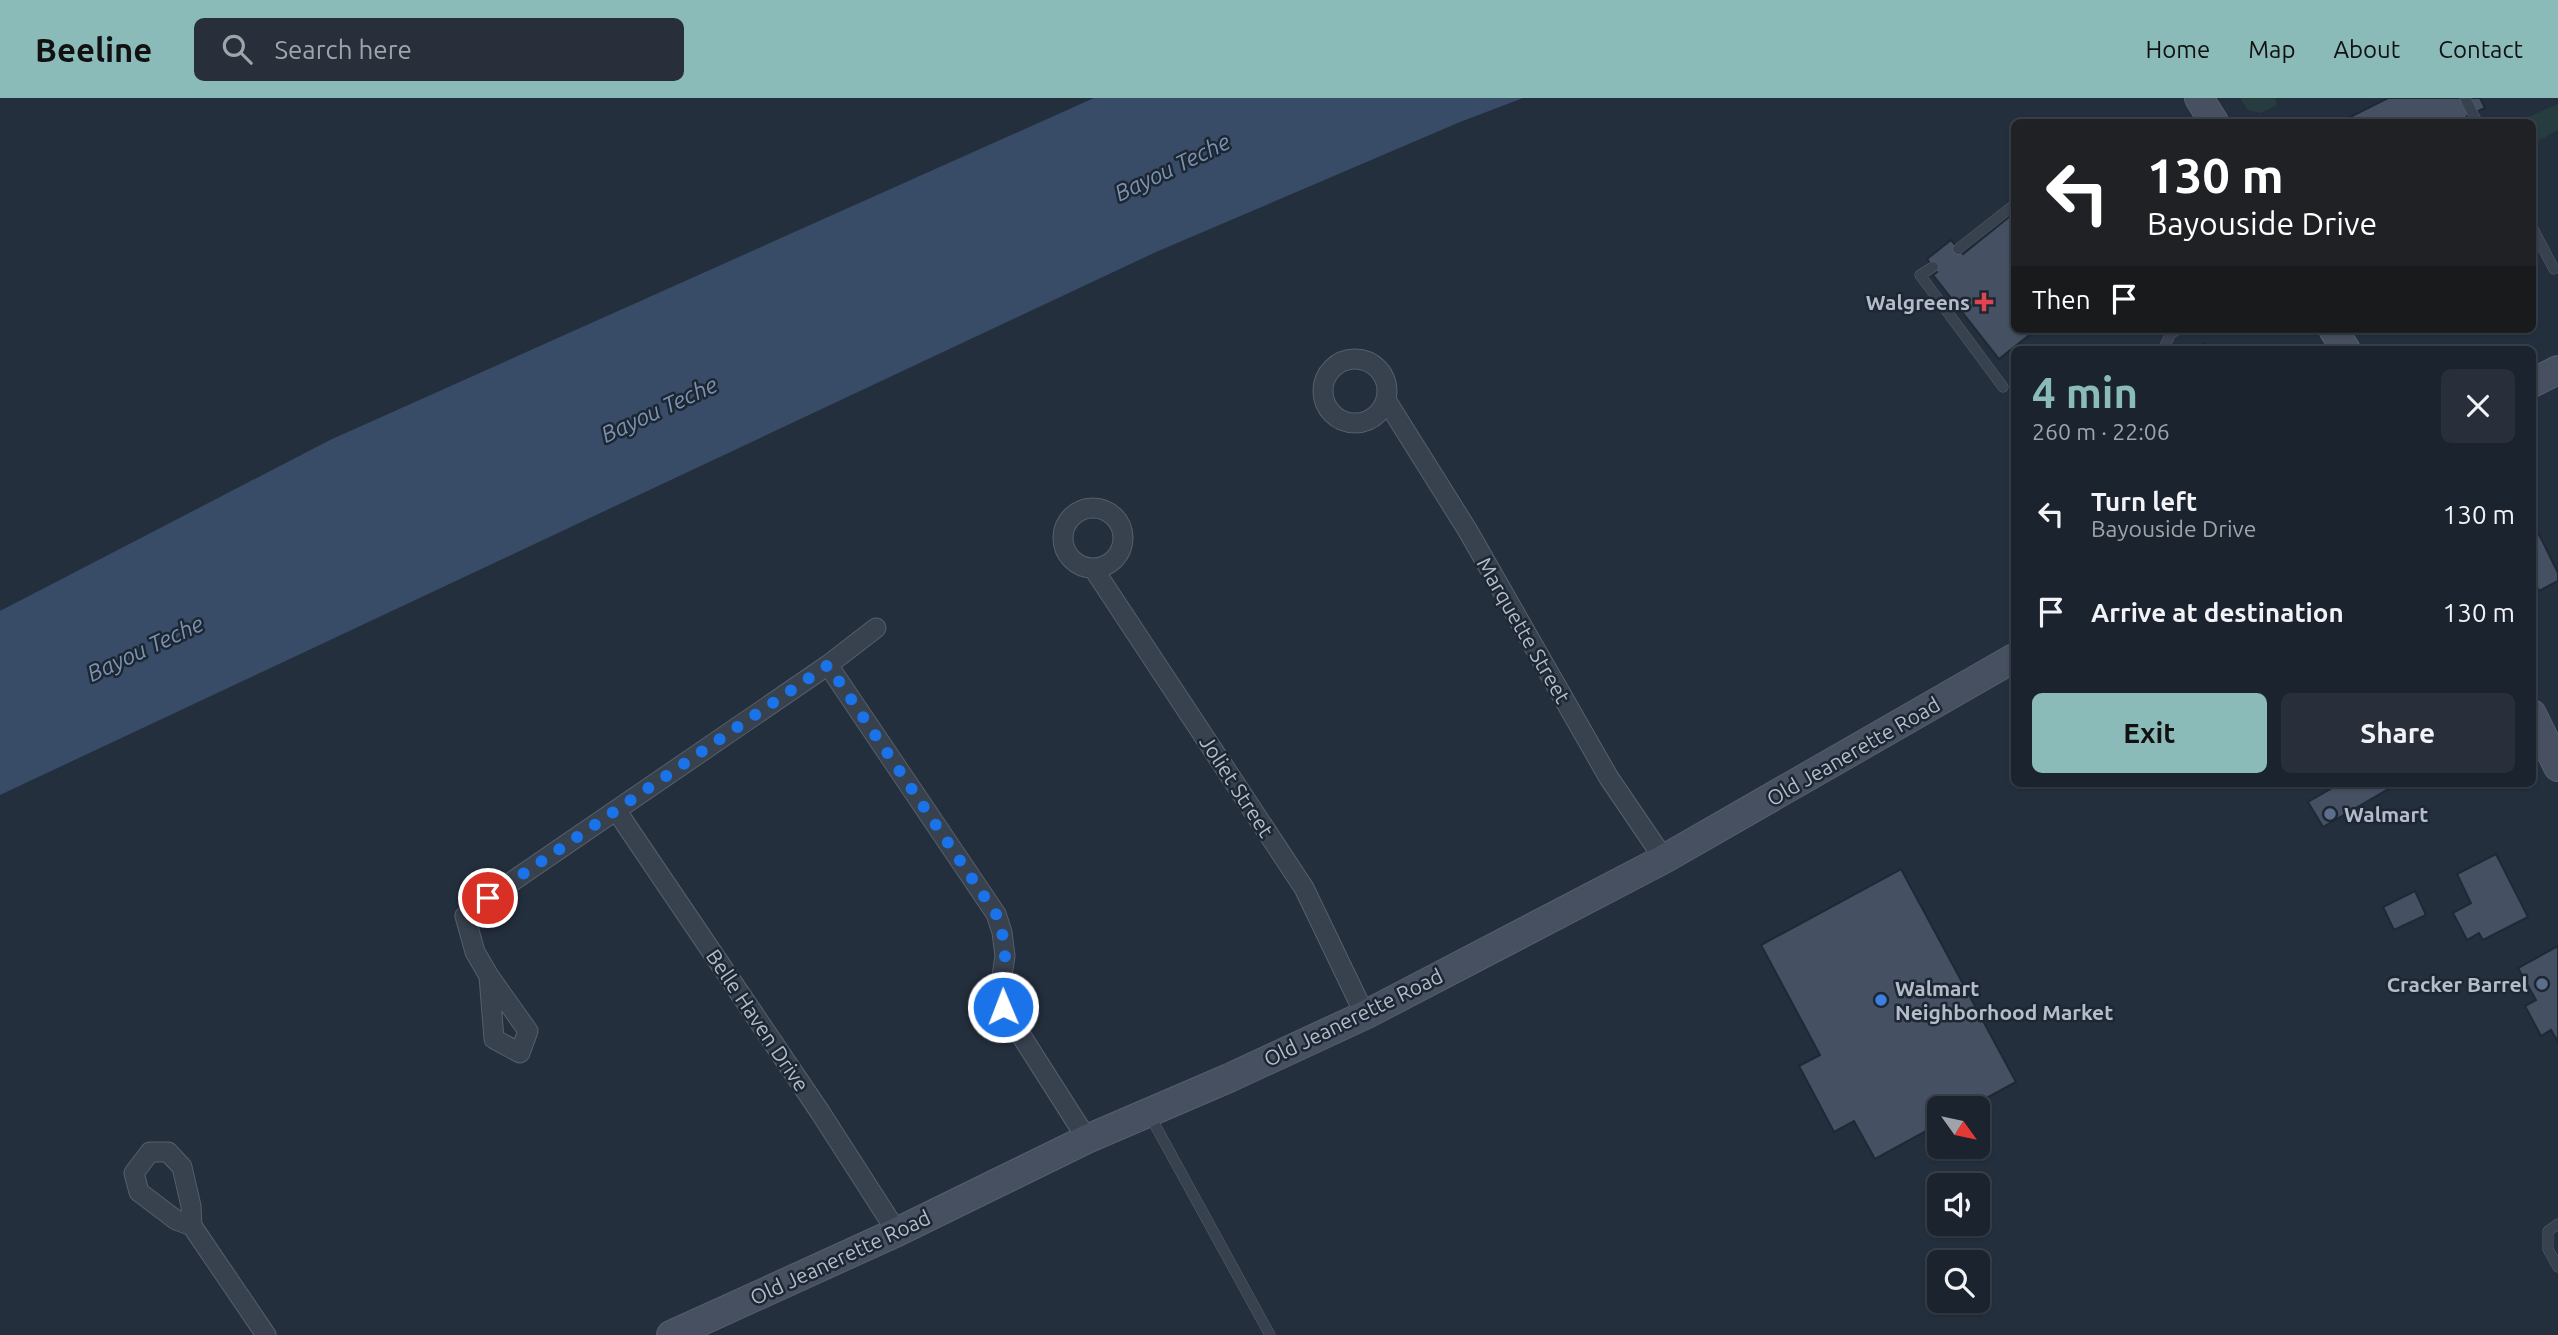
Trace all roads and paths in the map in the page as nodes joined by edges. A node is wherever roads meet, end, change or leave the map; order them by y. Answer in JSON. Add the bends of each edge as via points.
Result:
{"nodes":[{"id":1,"x":2199,"y":98,"type":"edge"},
{"id":2,"x":2465,"y":98,"type":"edge"},
{"id":3,"x":2212,"y":119,"type":"edge"},
{"id":4,"x":2476,"y":119,"type":"edge"},
{"id":5,"x":2011,"y":207,"type":"edge"},
{"id":6,"x":2536,"y":235,"type":"edge"},
{"id":7,"x":1958,"y":248,"type":"dead end"},
{"id":8,"x":1933,"y":267,"type":"dead end"},
{"id":9,"x":2554,"y":269,"type":"dead end"},
{"id":10,"x":2558,"y":370,"type":"edge"},
{"id":11,"x":2536,"y":381,"type":"edge"},
{"id":12,"x":2003,"y":387,"type":"dead end"},
{"id":13,"x":1386,"y":400,"type":"dead end"},
{"id":14,"x":1093,"y":568,"type":"dead end"},
{"id":15,"x":876,"y":628,"type":"dead end"},
{"id":16,"x":2011,"y":660,"type":"edge"},
{"id":17,"x":828,"y":665,"type":"junction"},
{"id":18,"x":2536,"y":722,"type":"edge"},
{"id":19,"x":2558,"y":767,"type":"edge"},
{"id":20,"x":616,"y":810,"type":"junction"},
{"id":21,"x":1664,"y":859,"type":"junction"},
{"id":22,"x":489,"y":976,"type":"dead end"},
{"id":23,"x":1365,"y":1015,"type":"junction"},
{"id":24,"x":1149,"y":1113,"type":"junction"},
{"id":25,"x":1087,"y":1139,"type":"junction"},
{"id":26,"x":2558,"y":1224,"type":"edge"},
{"id":27,"x":192,"y":1226,"type":"dead end"},
{"id":28,"x":897,"y":1232,"type":"junction"},
{"id":29,"x":2558,"y":1267,"type":"edge"},
{"id":30,"x":266,"y":1335,"type":"edge"},
{"id":31,"x":671,"y":1335,"type":"edge"},
{"id":32,"x":1270,"y":1335,"type":"edge"}],
"edges":[{"from":1,"to":3,"type":"main road"},
{"from":2,"to":4,"type":"lane"},
{"from":5,"to":7,"type":"lane"},
{"from":6,"to":9,"type":"lane"},
{"from":8,"to":12,"type":"lane","via":[[1920,275]]},
{"from":10,"to":11,"type":"main road"},
{"from":13,"to":21,"type":"street","name":"Marquette Street","via":[[1468,531],[1609,778]]},
{"from":14,"to":23,"type":"street","name":"Joliet Street","via":[[1304,888]]},
{"from":15,"to":17,"type":"street"},
{"from":16,"to":21,"type":"main road","name":"Old Jeanerette Road"},
{"from":17,"to":20,"type":"street"},
{"from":17,"to":25,"type":"street","via":[[996,914],[1005,956],[1000,982],[1003,1007]]},
{"from":18,"to":19,"type":"main road"},
{"from":20,"to":22,"type":"street","via":[[465,916],[475,952]]},
{"from":20,"to":28,"type":"street","name":"Belle Haven Drive"},
{"from":21,"to":23,"type":"main road","name":"Old Jeanerette Road"},
{"from":23,"to":24,"type":"main road","name":"Old Jeanerette Road"},
{"from":24,"to":25,"type":"main road","name":"Old Jeanerette Road"},
{"from":24,"to":32,"type":"lane"},
{"from":25,"to":28,"type":"main road","name":"Old Jeanerette Road"},
{"from":26,"to":29,"type":"lane","via":[[2548,1231],[2548,1249]]},
{"from":27,"to":30,"type":"street"},
{"from":28,"to":31,"type":"main road","name":"Old Jeanerette Road"}]}
